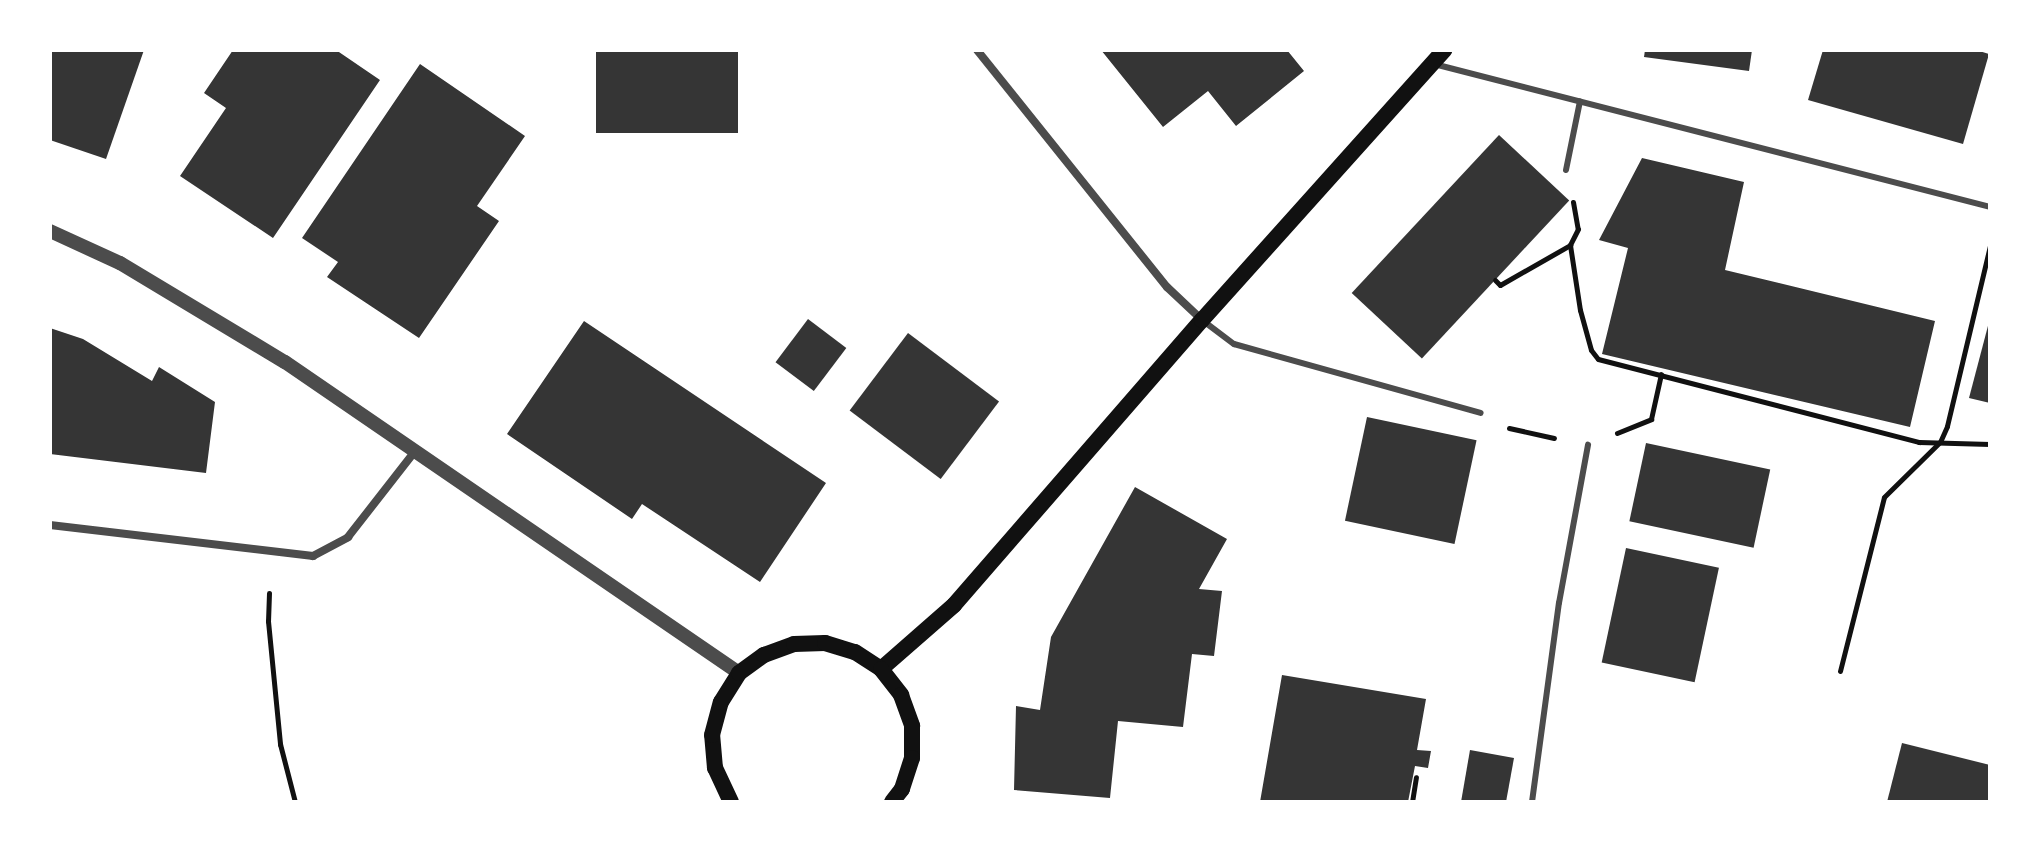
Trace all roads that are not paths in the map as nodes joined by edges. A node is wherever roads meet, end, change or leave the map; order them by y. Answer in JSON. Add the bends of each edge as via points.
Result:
{"nodes":[{"id":1,"x":977,"y":50,"type":"edge"},
{"id":2,"x":1444,"y":50,"type":"edge"},
{"id":3,"x":1430,"y":63,"type":"junction"},
{"id":4,"x":1580,"y":101,"type":"junction"},
{"id":5,"x":1566,"y":170,"type":"dead end"},
{"id":6,"x":1990,"y":207,"type":"edge"},
{"id":7,"x":50,"y":231,"type":"edge"},
{"id":8,"x":1202,"y":320,"type":"junction"},
{"id":9,"x":1481,"y":413,"type":"road end"},
{"id":10,"x":1588,"y":445,"type":"road end"},
{"id":11,"x":416,"y":449,"type":"junction"},
{"id":12,"x":50,"y":525,"type":"edge"},
{"id":13,"x":881,"y":669,"type":"junction"},
{"id":14,"x":739,"y":673,"type":"junction"},
{"id":15,"x":729,"y":801,"type":"edge"},
{"id":16,"x":892,"y":802,"type":"edge"},
{"id":17,"x":1532,"y":802,"type":"edge"}],
"edges":[{"from":1,"to":8,"type":"street","via":[[1167,287]]},
{"from":2,"to":3,"type":"main road"},
{"from":3,"to":4,"type":"lane"},
{"from":3,"to":8,"type":"main road"},
{"from":4,"to":5,"type":"lane"},
{"from":4,"to":6,"type":"lane"},
{"from":7,"to":11,"type":"street","via":[[120,263]]},
{"from":8,"to":9,"type":"lane","via":[[1234,344]]},
{"from":8,"to":13,"type":"main road","via":[[954,605]]},
{"from":10,"to":17,"type":"lane","via":[[1559,603]]},
{"from":11,"to":12,"type":"street","via":[[348,537],[313,556]]},
{"from":11,"to":14,"type":"street"},
{"from":13,"to":14,"type":"main road","via":[[855,652],[825,643],[794,644],[764,655]]},
{"from":13,"to":16,"type":"main road","via":[[901,695],[912,726],[912,758]]},
{"from":14,"to":15,"type":"main road","via":[[721,702],[712,735],[715,768]]}]}
